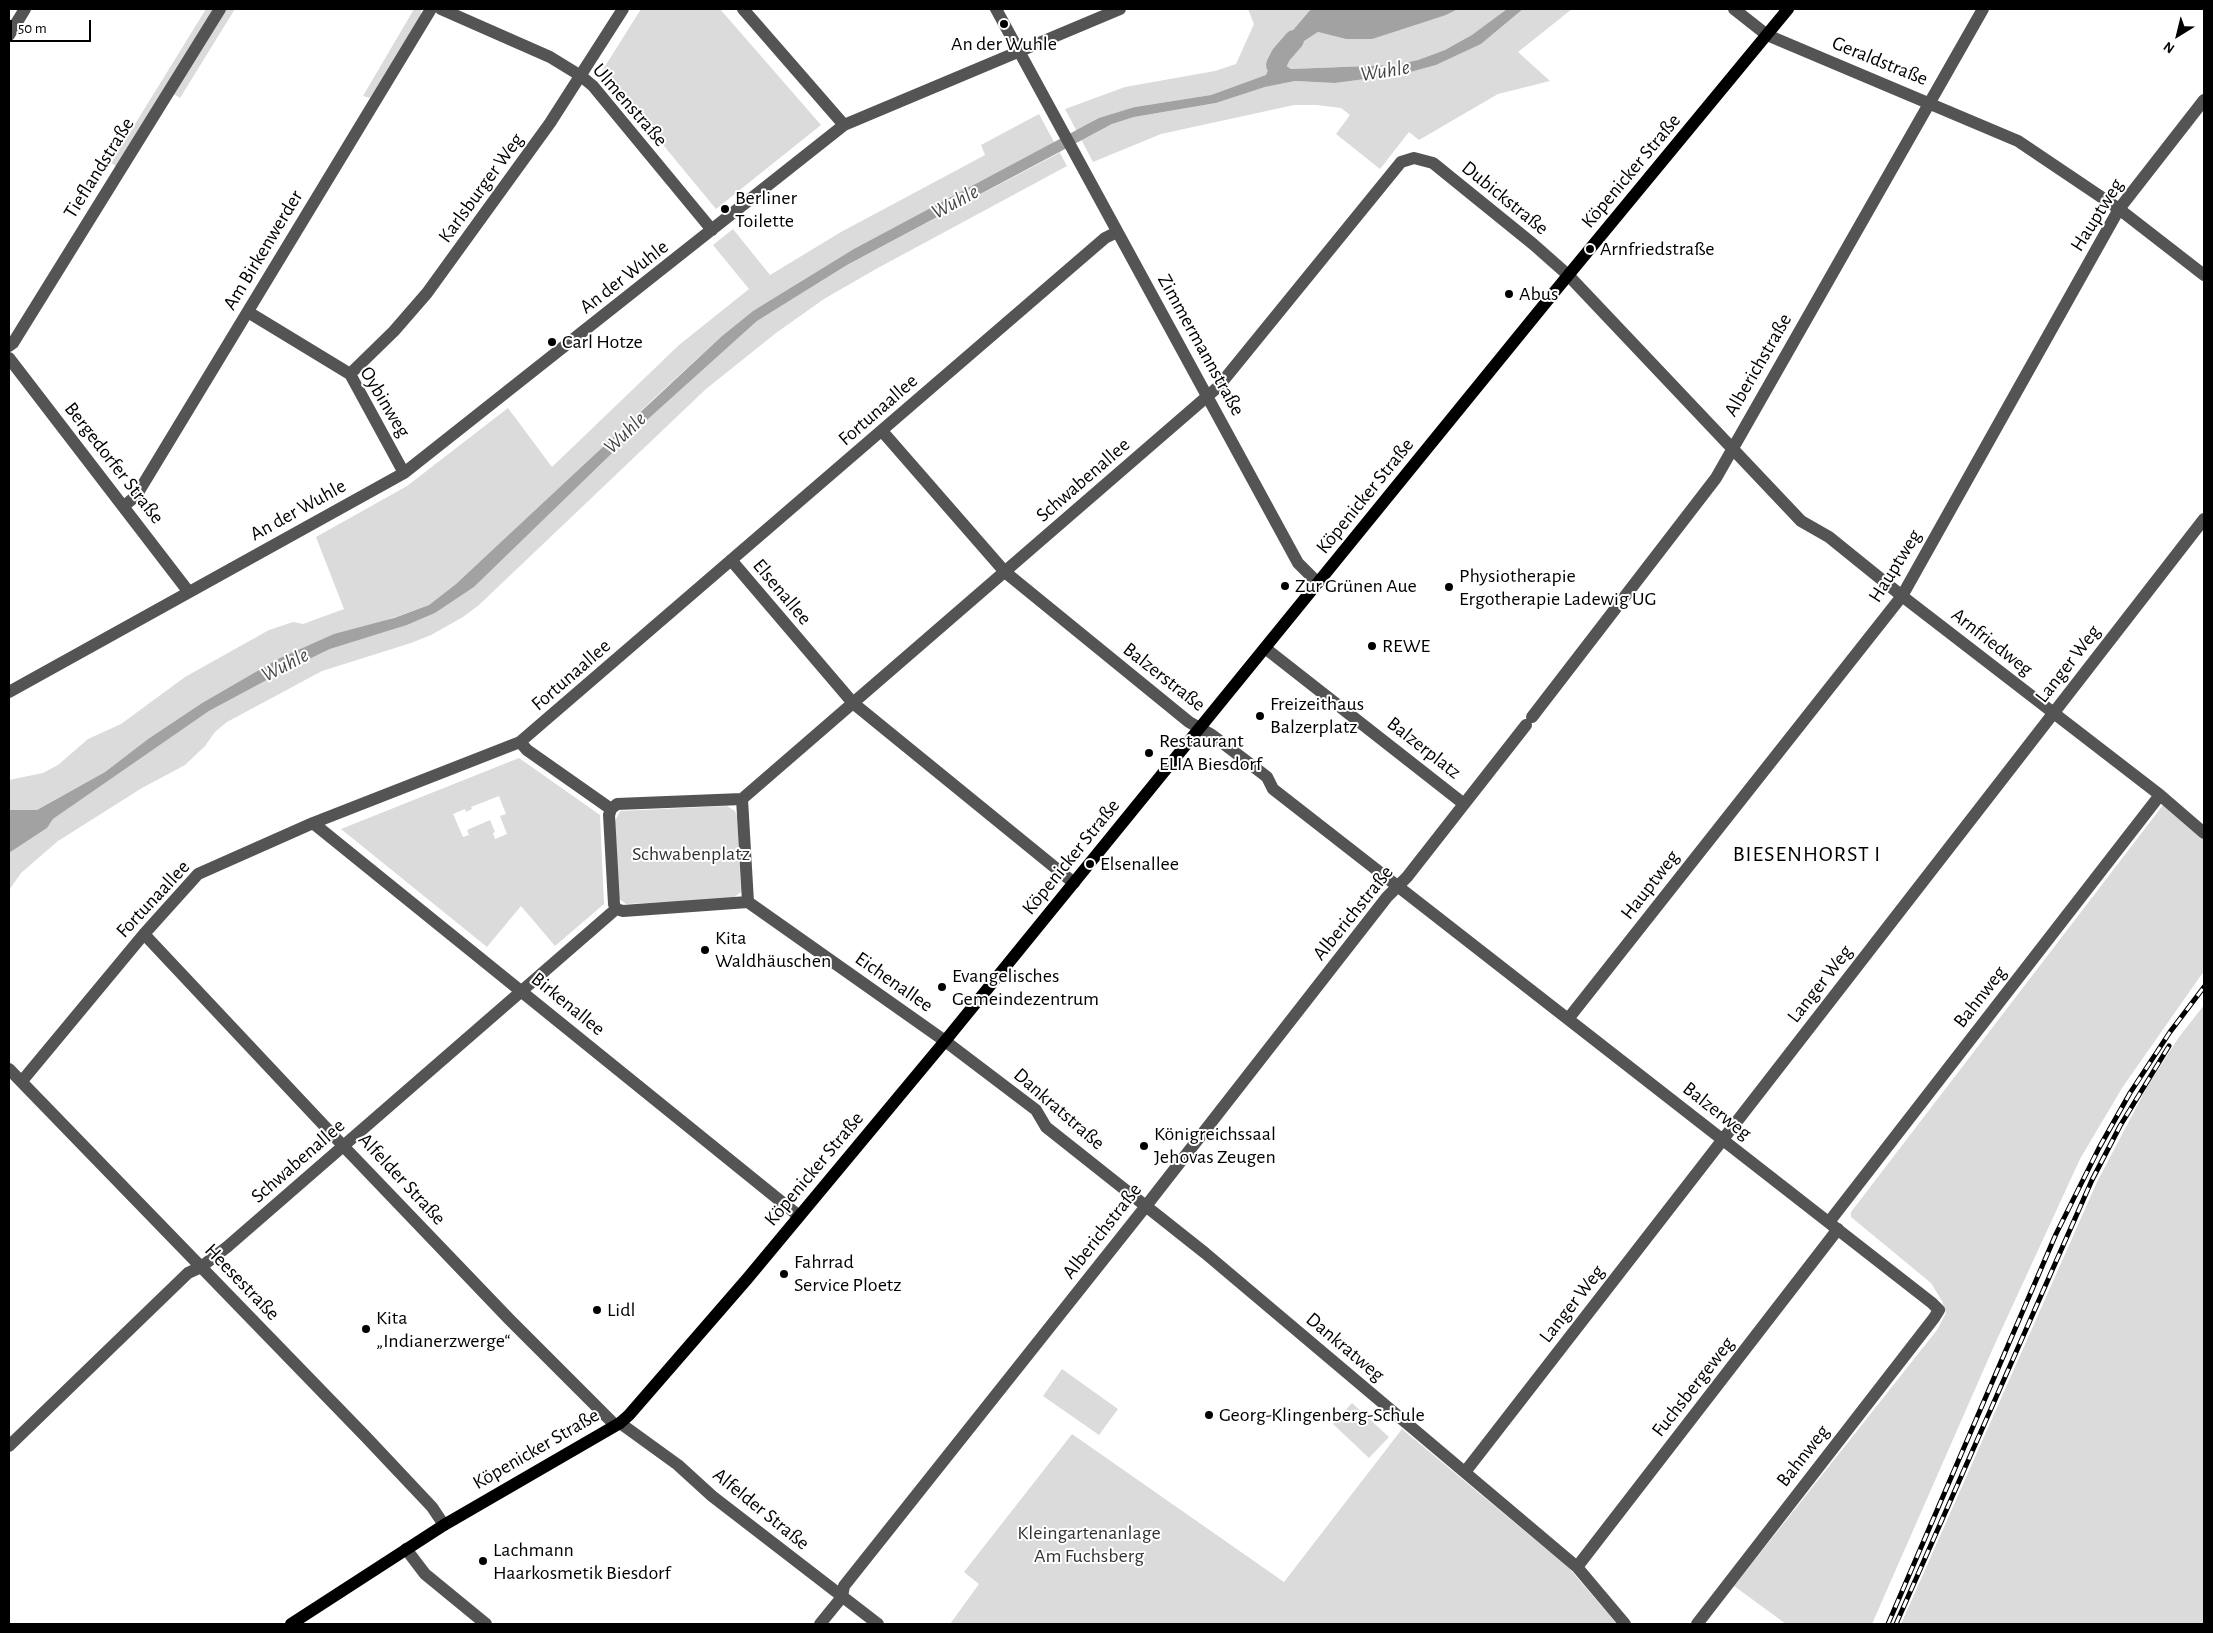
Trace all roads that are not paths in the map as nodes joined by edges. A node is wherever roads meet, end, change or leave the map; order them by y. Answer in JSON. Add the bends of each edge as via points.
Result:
{"nodes":[{"id":1,"x":25,"y":9,"type":"edge"},
{"id":2,"x":220,"y":9,"type":"edge"},
{"id":3,"x":431,"y":9,"type":"edge"},
{"id":4,"x":441,"y":9,"type":"edge"},
{"id":5,"x":623,"y":9,"type":"edge"},
{"id":6,"x":742,"y":9,"type":"edge"},
{"id":7,"x":996,"y":9,"type":"edge"},
{"id":8,"x":1120,"y":9,"type":"edge"},
{"id":9,"x":1734,"y":9,"type":"edge"},
{"id":10,"x":1788,"y":9,"type":"edge"},
{"id":11,"x":1983,"y":9,"type":"edge"},
{"id":12,"x":9,"y":35,"type":"edge"},
{"id":13,"x":1767,"y":35,"type":"junction"},
{"id":14,"x":1018,"y":51,"type":"junction"},
{"id":15,"x":582,"y":76,"type":"junction"},
{"id":16,"x":2204,"y":100,"type":"edge"},
{"id":17,"x":1930,"y":102,"type":"junction"},
{"id":18,"x":844,"y":125,"type":"junction"},
{"id":19,"x":1414,"y":158,"type":"joint"},
{"id":20,"x":2119,"y":209,"type":"junction"},
{"id":21,"x":712,"y":230,"type":"junction"},
{"id":22,"x":1117,"y":232,"type":"junction"},
{"id":23,"x":1568,"y":275,"type":"junction"},
{"id":24,"x":2204,"y":275,"type":"edge"},
{"id":25,"x":248,"y":312,"type":"junction"},
{"id":26,"x":9,"y":346,"type":"edge"},
{"id":27,"x":11,"y":365,"type":"edge"},
{"id":28,"x":350,"y":374,"type":"junction"},
{"id":29,"x":1207,"y":396,"type":"junction"},
{"id":30,"x":882,"y":431,"type":"junction"},
{"id":31,"x":1732,"y":448,"type":"junction"},
{"id":32,"x":404,"y":473,"type":"junction"},
{"id":33,"x":124,"y":506,"type":"junction"},
{"id":34,"x":2204,"y":519,"type":"edge"},
{"id":35,"x":732,"y":560,"type":"junction"},
{"id":36,"x":1004,"y":572,"type":"junction"},
{"id":37,"x":1318,"y":583,"type":"junction"},
{"id":38,"x":188,"y":591,"type":"junction"},
{"id":39,"x":1902,"y":596,"type":"junction"},
{"id":40,"x":1265,"y":648,"type":"junction"},
{"id":41,"x":9,"y":692,"type":"edge"},
{"id":42,"x":853,"y":703,"type":"junction"},
{"id":43,"x":2054,"y":713,"type":"junction"},
{"id":44,"x":1200,"y":728,"type":"junction"},
{"id":45,"x":520,"y":742,"type":"junction"},
{"id":46,"x":2160,"y":795,"type":"junction"},
{"id":47,"x":742,"y":799,"type":"junction"},
{"id":48,"x":1464,"y":804,"type":"junction"},
{"id":49,"x":611,"y":809,"type":"junction"},
{"id":50,"x":313,"y":823,"type":"junction"},
{"id":51,"x":2204,"y":833,"type":"edge"},
{"id":52,"x":1074,"y":883,"type":"junction"},
{"id":53,"x":1398,"y":886,"type":"junction"},
{"id":54,"x":748,"y":902,"type":"junction"},
{"id":55,"x":616,"y":909,"type":"junction"},
{"id":56,"x":144,"y":934,"type":"junction"},
{"id":57,"x":1470,"y":944,"type":"joint"},
{"id":58,"x":523,"y":991,"type":"junction"},
{"id":59,"x":1568,"y":1019,"type":"junction"},
{"id":60,"x":945,"y":1041,"type":"junction"},
{"id":61,"x":9,"y":1069,"type":"edge"},
{"id":62,"x":22,"y":1081,"type":"junction"},
{"id":63,"x":1723,"y":1140,"type":"junction"},
{"id":64,"x":344,"y":1146,"type":"junction"},
{"id":65,"x":1146,"y":1206,"type":"junction"},
{"id":66,"x":799,"y":1216,"type":"junction"},
{"id":67,"x":1834,"y":1226,"type":"junction"},
{"id":68,"x":201,"y":1267,"type":"junction"},
{"id":69,"x":1939,"y":1310,"type":"joint"},
{"id":70,"x":618,"y":1424,"type":"junction"},
{"id":71,"x":9,"y":1446,"type":"edge"},
{"id":72,"x":1466,"y":1472,"type":"junction"},
{"id":73,"x":444,"y":1525,"type":"junction"},
{"id":74,"x":406,"y":1549,"type":"junction"},
{"id":75,"x":1577,"y":1567,"type":"junction"},
{"id":76,"x":842,"y":1597,"type":"junction"},
{"id":77,"x":292,"y":1624,"type":"edge"},
{"id":78,"x":486,"y":1624,"type":"edge"},
{"id":79,"x":820,"y":1624,"type":"edge"},
{"id":80,"x":878,"y":1624,"type":"edge"},
{"id":81,"x":1624,"y":1624,"type":"edge"},
{"id":82,"x":1697,"y":1624,"type":"edge"}],
"edges":[{"from":1,"to":12,"type":"street"},
{"from":2,"to":26,"type":"street","name":"Tieflandstraße"},
{"from":3,"to":25,"type":"street","name":"Am Birkenwerder"},
{"from":4,"to":15,"type":"street","name":"Ulmenstraße","via":[[550,57]]},
{"from":5,"to":15,"type":"street","name":"Karlsburger Weg"},
{"from":6,"to":18,"type":"street"},
{"from":7,"to":14,"type":"street","name":"Zimmermannstraße"},
{"from":8,"to":14,"type":"street","name":"An der Wuhle"},
{"from":9,"to":13,"type":"street","name":"Geraldstraße"},
{"from":10,"to":13,"type":"main road","name":"Köpenicker Straße"},
{"from":11,"to":17,"type":"street","name":"Alberichstraße"},
{"from":13,"to":17,"type":"street","name":"Geraldstraße"},
{"from":13,"to":23,"type":"main road","name":"Köpenicker Straße"},
{"from":14,"to":18,"type":"street","name":"An der Wuhle"},
{"from":14,"to":22,"type":"street","name":"Zimmermannstraße"},
{"from":15,"to":21,"type":"street","name":"Ulmenstraße"},
{"from":15,"to":28,"type":"street","name":"Karlsburger Weg","via":[[427,293]]},
{"from":16,"to":20,"type":"street","name":"Hauptweg"},
{"from":17,"to":20,"type":"street","name":"Geraldstraße","via":[[2018,141]]},
{"from":17,"to":31,"type":"street","name":"Alberichstraße"},
{"from":18,"to":21,"type":"street","name":"An der Wuhle"},
{"from":19,"to":23,"type":"street","name":"Dubickstraße","via":[[1433,163]]},
{"from":19,"to":29,"type":"street","name":"Schwabenallee","via":[[1401,162]]},
{"from":20,"to":24,"type":"street","name":"Geraldstraße"},
{"from":20,"to":39,"type":"street","name":"Hauptweg"},
{"from":21,"to":32,"type":"street","name":"An der Wuhle"},
{"from":22,"to":29,"type":"street","name":"Zimmermannstraße"},
{"from":22,"to":30,"type":"street","name":"Fortunaallee","via":[[1105,238]]},
{"from":23,"to":31,"type":"street"},
{"from":23,"to":37,"type":"main road","name":"Köpenicker Straße"},
{"from":25,"to":28,"type":"street","name":"Oybinweg"},
{"from":25,"to":33,"type":"street","name":"Am Birkenwerder","via":[[136,496]]},
{"from":27,"to":33,"type":"street","name":"Bergedorfer Straße"},
{"from":28,"to":32,"type":"street","name":"Oybinweg"},
{"from":29,"to":36,"type":"street","name":"Schwabenallee"},
{"from":29,"to":37,"type":"street","name":"Zimmermannstraße","via":[[1298,563]]},
{"from":30,"to":35,"type":"street","name":"Fortunaallee"},
{"from":30,"to":36,"type":"street","name":"Balzerstraße"},
{"from":31,"to":39,"type":"street","name":"Arnfriedweg","via":[[1801,521],[1829,537]]},
{"from":31,"to":48,"type":"street","name":"Alberichstraße","via":[[1708,489]]},
{"from":32,"to":38,"type":"street","name":"An der Wuhle"},
{"from":33,"to":38,"type":"street","name":"Bergedorfer Straße"},
{"from":34,"to":43,"type":"street","name":"Langer Weg"},
{"from":35,"to":42,"type":"street","name":"Elsenallee"},
{"from":35,"to":45,"type":"street","name":"Fortunaallee"},
{"from":36,"to":42,"type":"street","name":"Schwabenallee"},
{"from":36,"to":44,"type":"street","name":"Balzerstraße"},
{"from":37,"to":40,"type":"main road","name":"Köpenicker Straße"},
{"from":38,"to":41,"type":"street","name":"An der Wuhle"},
{"from":39,"to":43,"type":"street","name":"Arnfriedweg"},
{"from":39,"to":59,"type":"street","name":"Hauptweg"},
{"from":40,"to":44,"type":"main road","name":"Köpenicker Straße"},
{"from":40,"to":48,"type":"street","name":"Balzerplatz"},
{"from":42,"to":47,"type":"street","name":"Schwabenallee"},
{"from":42,"to":52,"type":"street","name":"Elsenallee"},
{"from":43,"to":46,"type":"street","name":"Arnfriedweg"},
{"from":43,"to":63,"type":"street","name":"Langer Weg"},
{"from":44,"to":52,"type":"main road","name":"Köpenicker Straße"},
{"from":44,"to":53,"type":"street","name":"Balzerstraße","via":[[1267,777],[1273,789]]},
{"from":45,"to":49,"type":"street"},
{"from":45,"to":50,"type":"street","name":"Fortunaallee"},
{"from":46,"to":51,"type":"street","name":"Arnfriedweg"},
{"from":46,"to":67,"type":"street","name":"Bahnweg"},
{"from":47,"to":49,"type":"street","via":[[617,804]]},
{"from":47,"to":54,"type":"street"},
{"from":48,"to":53,"type":"street","name":"Alberichstraße"},
{"from":49,"to":55,"type":"street"},
{"from":50,"to":56,"type":"street","name":"Fortunaallee","via":[[198,874]]},
{"from":50,"to":58,"type":"street","name":"Birkenallee"},
{"from":52,"to":60,"type":"main road","name":"Köpenicker Straße"},
{"from":53,"to":57,"type":"street","name":"Balzerstraße"},
{"from":53,"to":65,"type":"street","name":"Alberichstraße"},
{"from":54,"to":55,"type":"street"},
{"from":54,"to":60,"type":"street","name":"Eichenallee"},
{"from":55,"to":58,"type":"street","name":"Schwabenallee"},
{"from":56,"to":62,"type":"street","name":"Fortunaallee"},
{"from":56,"to":64,"type":"street","name":"Alfelder Straße"},
{"from":57,"to":59,"type":"street","name":"Balzerweg"},
{"from":58,"to":64,"type":"street","name":"Schwabenallee"},
{"from":58,"to":66,"type":"street","name":"Birkenallee"},
{"from":59,"to":63,"type":"street","name":"Balzerweg"},
{"from":60,"to":65,"type":"street","name":"Dankratstraße","via":[[1036,1110],[1046,1126]]},
{"from":60,"to":66,"type":"main road","name":"Köpenicker Straße"},
{"from":61,"to":62,"type":"street","name":"Heesestraße"},
{"from":62,"to":68,"type":"street","name":"Heesestraße"},
{"from":63,"to":67,"type":"street","name":"Balzerweg"},
{"from":63,"to":72,"type":"street","name":"Langer Weg"},
{"from":64,"to":68,"type":"street","name":"Schwabenallee"},
{"from":64,"to":70,"type":"street","name":"Alfelder Straße","via":[[509,1319]]},
{"from":65,"to":72,"type":"street","name":"Dankratweg"},
{"from":65,"to":76,"type":"street","name":"Alberichstraße","via":[[844,1586]]},
{"from":66,"to":70,"type":"main road","name":"Köpenicker Straße","via":[[660,1380]]},
{"from":67,"to":69,"type":"street","name":"Balzerweg"},
{"from":67,"to":75,"type":"street","name":"Fuchsbergeweg"},
{"from":68,"to":71,"type":"street","name":"Schwabenallee","via":[[188,1273]]},
{"from":68,"to":73,"type":"street","name":"Heesestraße","via":[[428,1503]]},
{"from":69,"to":82,"type":"street","name":"Bahnweg"},
{"from":70,"to":73,"type":"main road","name":"Köpenicker Straße"},
{"from":70,"to":76,"type":"street","name":"Alfelder Straße","via":[[678,1465],[712,1496]]},
{"from":72,"to":75,"type":"street","name":"Dankratweg"},
{"from":73,"to":74,"type":"main road","name":"Köpenicker Straße"},
{"from":74,"to":77,"type":"main road","name":"Köpenicker Straße"},
{"from":74,"to":78,"type":"street","via":[[425,1574]]},
{"from":75,"to":81,"type":"street","name":"Dankratweg"},
{"from":76,"to":79,"type":"street","name":"Alberichstraße"},
{"from":76,"to":80,"type":"street","name":"Alfelder Straße"}]}
